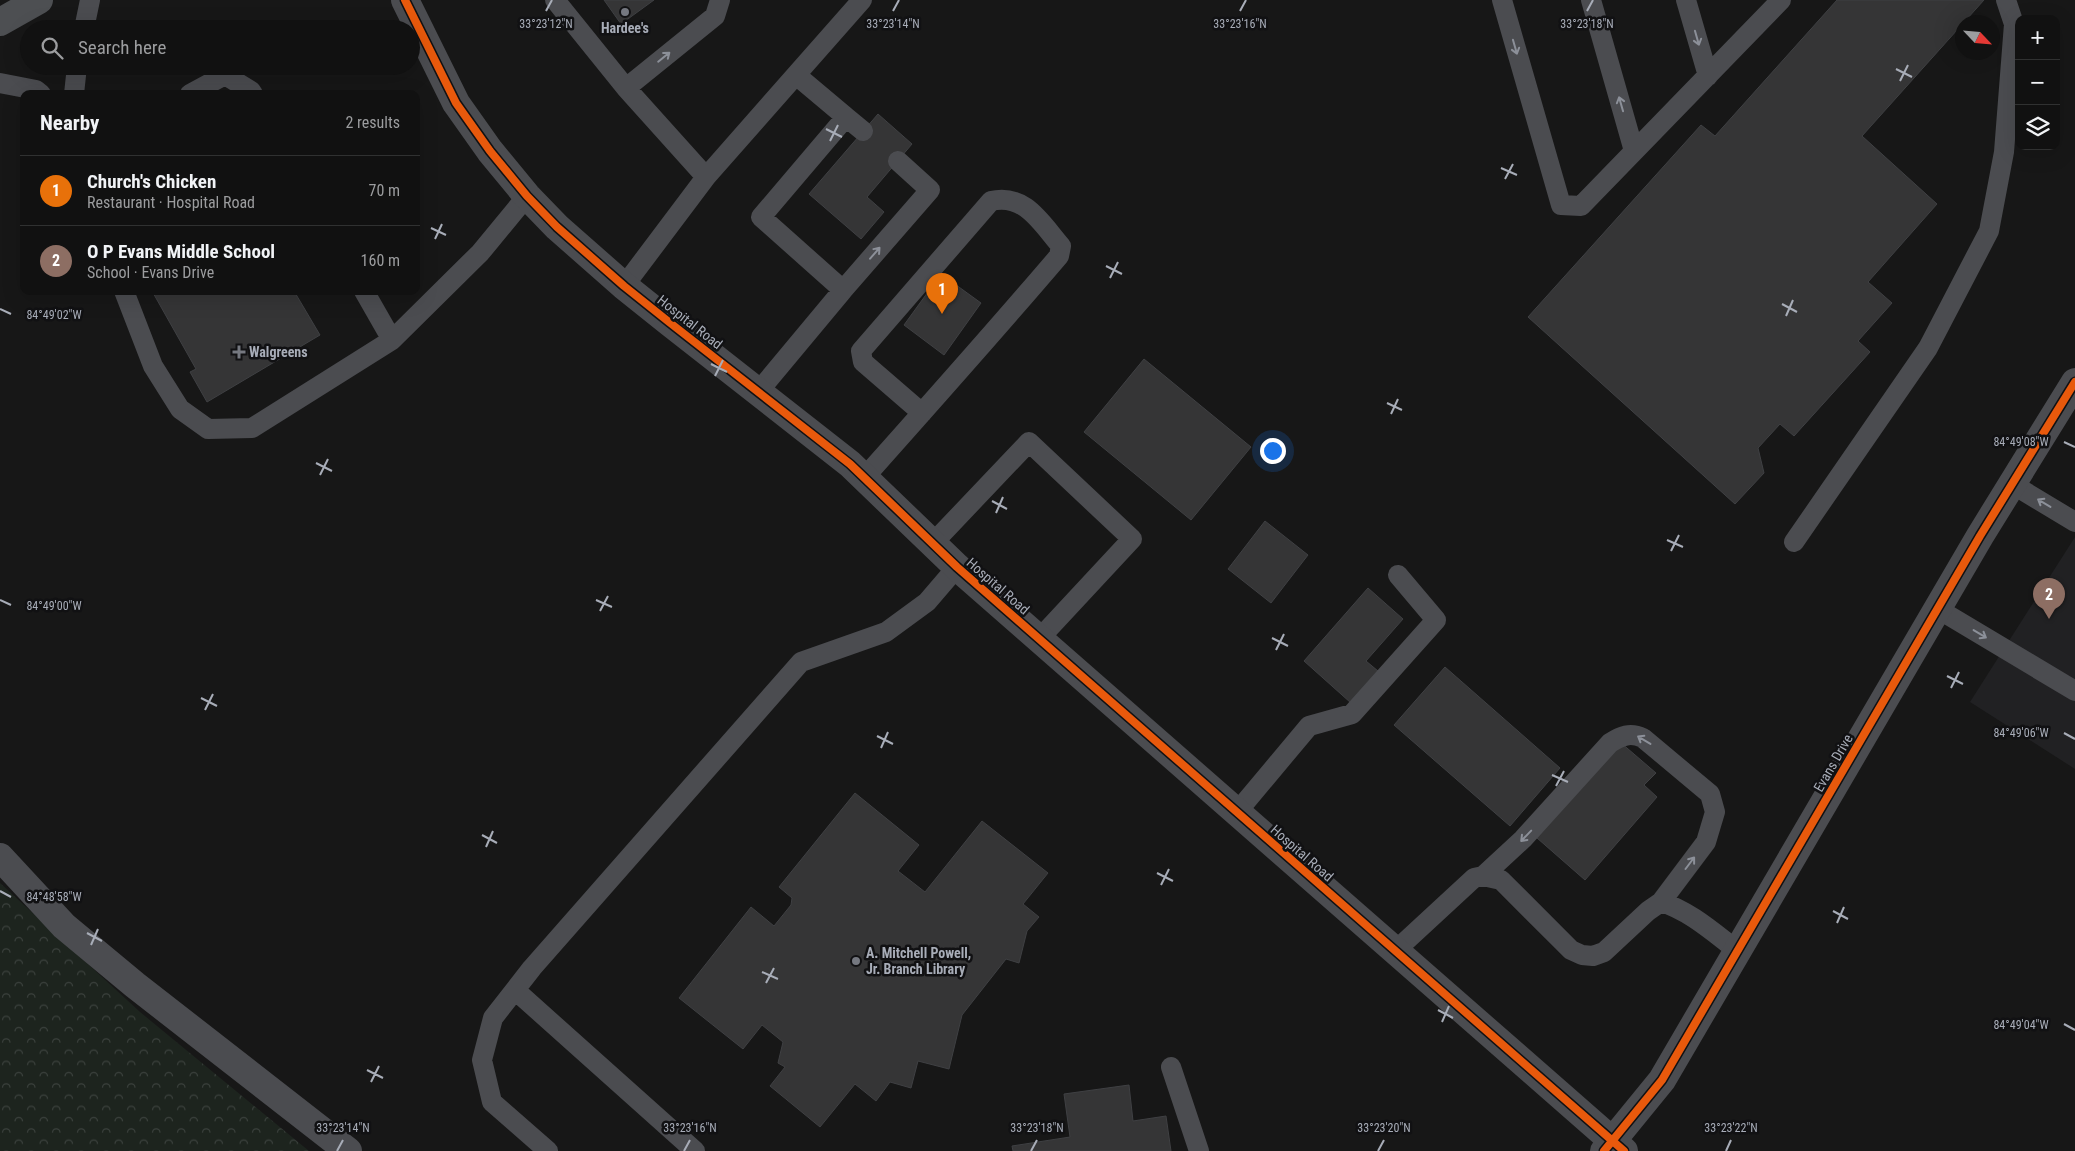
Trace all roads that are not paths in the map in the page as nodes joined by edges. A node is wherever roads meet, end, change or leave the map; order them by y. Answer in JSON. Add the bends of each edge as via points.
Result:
{"nodes":[{"id":1,"x":39,"y":0,"type":"edge"},
{"id":2,"x":90,"y":0,"type":"edge"},
{"id":3,"x":404,"y":0,"type":"edge"},
{"id":4,"x":554,"y":0,"type":"edge"},
{"id":5,"x":720,"y":0,"type":"edge"},
{"id":6,"x":1502,"y":0,"type":"edge"},
{"id":7,"x":1591,"y":0,"type":"edge"},
{"id":8,"x":1686,"y":0,"type":"edge"},
{"id":9,"x":2006,"y":0,"type":"edge"},
{"id":10,"x":860,"y":1,"type":"edge"},
{"id":11,"x":1779,"y":1,"type":"edge"},
{"id":12,"x":86,"y":20,"type":"edge"},
{"id":13,"x":414,"y":20,"type":"edge"},
{"id":14,"x":0,"y":22,"type":"edge"},
{"id":15,"x":420,"y":32,"type":"edge"},
{"id":16,"x":76,"y":75,"type":"edge"},
{"id":17,"x":225,"y":75,"type":"edge"},
{"id":18,"x":225,"y":75,"type":"edge"},
{"id":19,"x":796,"y":75,"type":"junction"},
{"id":20,"x":1708,"y":76,"type":"junction"},
{"id":21,"x":0,"y":83,"type":"edge"},
{"id":22,"x":626,"y":88,"type":"junction"},
{"id":23,"x":36,"y":90,"type":"edge"},
{"id":24,"x":74,"y":90,"type":"edge"},
{"id":25,"x":197,"y":90,"type":"edge"},
{"id":26,"x":249,"y":90,"type":"edge"},
{"id":27,"x":846,"y":117,"type":"junction"},
{"id":28,"x":863,"y":131,"type":"dead end"},
{"id":29,"x":1634,"y":151,"type":"junction"},
{"id":30,"x":898,"y":161,"type":"dead end"},
{"id":31,"x":706,"y":177,"type":"junction"},
{"id":32,"x":527,"y":196,"type":"junction"},
{"id":33,"x":624,"y":286,"type":"junction"},
{"id":34,"x":843,"y":290,"type":"junction"},
{"id":35,"x":126,"y":295,"type":"edge"},
{"id":36,"x":366,"y":295,"type":"edge"},
{"id":37,"x":392,"y":340,"type":"junction"},
{"id":38,"x":2075,"y":382,"type":"edge"},
{"id":39,"x":758,"y":392,"type":"junction"},
{"id":40,"x":922,"y":413,"type":"junction"},
{"id":41,"x":864,"y":478,"type":"junction"},
{"id":42,"x":2012,"y":484,"type":"junction"},
{"id":43,"x":2075,"y":522,"type":"edge"},
{"id":44,"x":1794,"y":542,"type":"dead end"},
{"id":45,"x":933,"y":544,"type":"junction"},
{"id":46,"x":957,"y":567,"type":"junction"},
{"id":47,"x":1398,"y":576,"type":"dead end"},
{"id":48,"x":1938,"y":609,"type":"junction"},
{"id":49,"x":1039,"y":639,"type":"junction"},
{"id":50,"x":2075,"y":691,"type":"edge"},
{"id":51,"x":1237,"y":812,"type":"junction"},
{"id":52,"x":0,"y":857,"type":"edge"},
{"id":53,"x":1484,"y":876,"type":"junction"},
{"id":54,"x":1661,"y":902,"type":"junction"},
{"id":55,"x":1395,"y":950,"type":"junction"},
{"id":56,"x":1738,"y":952,"type":"junction"},
{"id":57,"x":515,"y":990,"type":"junction"},
{"id":58,"x":1171,"y":1067,"type":"dead end"},
{"id":59,"x":1614,"y":1147,"type":"edge"},
{"id":60,"x":348,"y":1151,"type":"edge"},
{"id":61,"x":548,"y":1151,"type":"edge"},
{"id":62,"x":695,"y":1151,"type":"edge"},
{"id":63,"x":1200,"y":1151,"type":"edge"}],
"edges":[{"from":1,"to":14,"type":"main road"},
{"from":2,"to":12,"type":"lane"},
{"from":3,"to":13,"type":"street","name":"Hospital Road"},
{"from":4,"to":22,"type":"lane"},
{"from":22,"to":5,"type":"lane","one_way":true,"via":[[715,16]]},
{"from":6,"to":29,"type":"lane","one_way":true,"via":[[1561,205],[1581,206]]},
{"from":29,"to":7,"type":"lane","one_way":true},
{"from":8,"to":20,"type":"lane","one_way":true},
{"from":9,"to":44,"type":"lane","via":[[2014,24],[2004,152],[1989,231],[1928,348]]},
{"from":10,"to":19,"type":"lane"},
{"from":11,"to":20,"type":"lane"},
{"from":15,"to":32,"type":"street","name":"Hospital Road","via":[[456,103]]},
{"from":16,"to":24,"type":"lane"},
{"from":17,"to":25,"type":"lane"},
{"from":18,"to":26,"type":"lane"},
{"from":19,"to":27,"type":"lane"},
{"from":19,"to":31,"type":"lane"},
{"from":20,"to":29,"type":"lane"},
{"from":21,"to":23,"type":"lane"},
{"from":22,"to":31,"type":"lane"},
{"from":27,"to":28,"type":"lane"},
{"from":27,"to":34,"type":"lane","via":[[761,217]]},
{"from":34,"to":30,"type":"lane","one_way":true,"via":[[930,190]]},
{"from":31,"to":33,"type":"lane"},
{"from":32,"to":33,"type":"street","name":"Hospital Road"},
{"from":32,"to":37,"type":"lane","via":[[480,253]]},
{"from":33,"to":39,"type":"street","name":"Hospital Road"},
{"from":34,"to":39,"type":"lane"},
{"from":35,"to":37,"type":"lane","via":[[153,366],[180,409],[208,429],[252,428]]},
{"from":36,"to":37,"type":"lane"},
{"from":38,"to":42,"type":"street","name":"Evans Drive"},
{"from":39,"to":41,"type":"street","name":"Hospital Road"},
{"from":40,"to":40,"type":"lane","via":[[1059,256],[1061,246],[1026,207],[1013,200],[991,201],[861,351],[863,362]]},
{"from":40,"to":41,"type":"lane"},
{"from":41,"to":45,"type":"street","name":"Hospital Road"},
{"from":43,"to":42,"type":"lane","one_way":true},
{"from":42,"to":48,"type":"street","name":"Evans Drive"},
{"from":45,"to":46,"type":"street","name":"Hospital Road"},
{"from":45,"to":49,"type":"lane","via":[[1029,442],[1132,539]]},
{"from":46,"to":49,"type":"street","name":"Hospital Road"},
{"from":46,"to":57,"type":"lane","via":[[927,602],[886,632],[801,662]]},
{"from":47,"to":51,"type":"lane","via":[[1436,620],[1352,714],[1309,726]]},
{"from":48,"to":50,"type":"lane","one_way":true},
{"from":48,"to":56,"type":"street","name":"Evans Drive"},
{"from":49,"to":51,"type":"street","name":"Hospital Road"},
{"from":51,"to":55,"type":"street","name":"Hospital Road"},
{"from":52,"to":60,"type":"street","via":[[64,926]]},
{"from":53,"to":54,"type":"lane","via":[[1500,880],[1572,950],[1582,955],[1604,952]]},
{"from":54,"to":53,"type":"lane","one_way":true,"via":[[1706,842],[1715,812],[1710,794],[1643,738],[1630,734],[1620,736],[1610,744]]},
{"from":53,"to":55,"type":"lane","via":[[1474,878]]},
{"from":54,"to":56,"type":"lane","via":[[1697,920]]},
{"from":55,"to":59,"type":"street","name":"Hospital Road"},
{"from":56,"to":59,"type":"street","name":"Evans Drive","via":[[1662,1080]]},
{"from":57,"to":61,"type":"lane","via":[[493,1018],[482,1060],[492,1102]]},
{"from":57,"to":62,"type":"lane"},
{"from":58,"to":63,"type":"lane"}]}
